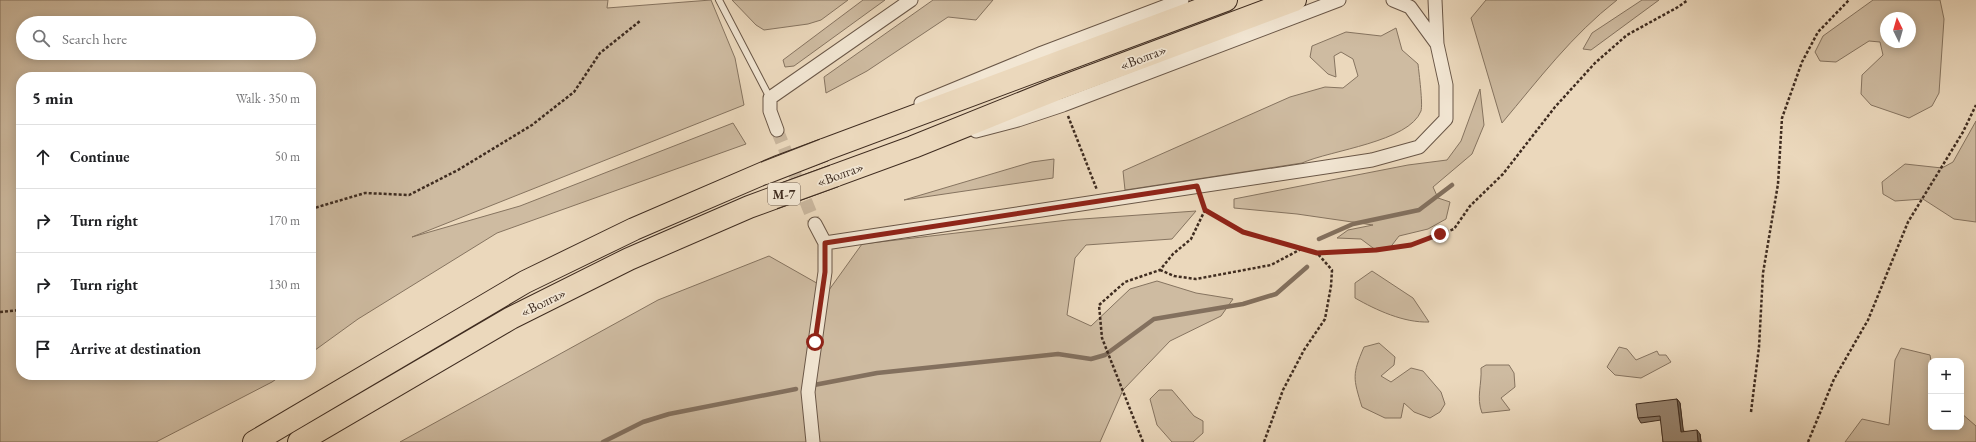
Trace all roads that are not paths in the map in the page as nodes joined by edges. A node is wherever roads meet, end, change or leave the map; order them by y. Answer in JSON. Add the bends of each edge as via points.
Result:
{"nodes":[{"id":1,"x":719,"y":0,"type":"edge"},
{"id":2,"x":911,"y":0,"type":"edge"},
{"id":3,"x":1182,"y":0,"type":"edge"},
{"id":4,"x":1226,"y":0,"type":"edge"},
{"id":5,"x":1295,"y":0,"type":"edge"},
{"id":6,"x":1339,"y":0,"type":"edge"},
{"id":7,"x":1393,"y":0,"type":"edge"},
{"id":8,"x":1434,"y":0,"type":"edge"},
{"id":9,"x":1437,"y":44,"type":"junction"},
{"id":10,"x":770,"y":98,"type":"junction"},
{"id":11,"x":777,"y":130,"type":"tunnel mouth"},
{"id":12,"x":913,"y":147,"type":"junction"},
{"id":13,"x":772,"y":170,"type":"junction"},
{"id":14,"x":815,"y":224,"type":"tunnel mouth"},
{"id":15,"x":825,"y":243,"type":"junction"},
{"id":16,"x":254,"y":442,"type":"edge"},
{"id":17,"x":299,"y":442,"type":"edge"},
{"id":18,"x":813,"y":442,"type":"edge"}],
"edges":[{"from":1,"to":10,"type":"lane"},
{"from":2,"to":10,"type":"street"},
{"from":3,"to":13,"type":"street","via":[[844,133]]},
{"from":4,"to":13,"type":"highway","name":"«Волга»","bridge":true},
{"from":5,"to":12,"type":"highway","name":"«Волга»","number":"М-7","via":[[1057,89]]},
{"from":6,"to":12,"type":"street","via":[[1063,105],[1018,120]]},
{"from":7,"to":9,"type":"street","via":[[1410,7]]},
{"from":8,"to":9,"type":"street"},
{"from":9,"to":15,"type":"street","via":[[1446,85],[1446,119],[1419,147],[1372,160]]},
{"from":10,"to":11,"type":"street","via":[[770,111]]},
{"from":12,"to":17,"type":"highway","name":"«Волга»","number":"М-7","via":[[749,207],[629,259],[511,318]]},
{"from":13,"to":16,"type":"highway","name":"«Волга»","number":"М-7","via":[[634,229],[524,282]]},
{"from":14,"to":15,"type":"street"},
{"from":15,"to":18,"type":"street","via":[[825,272],[808,392]]}]}
